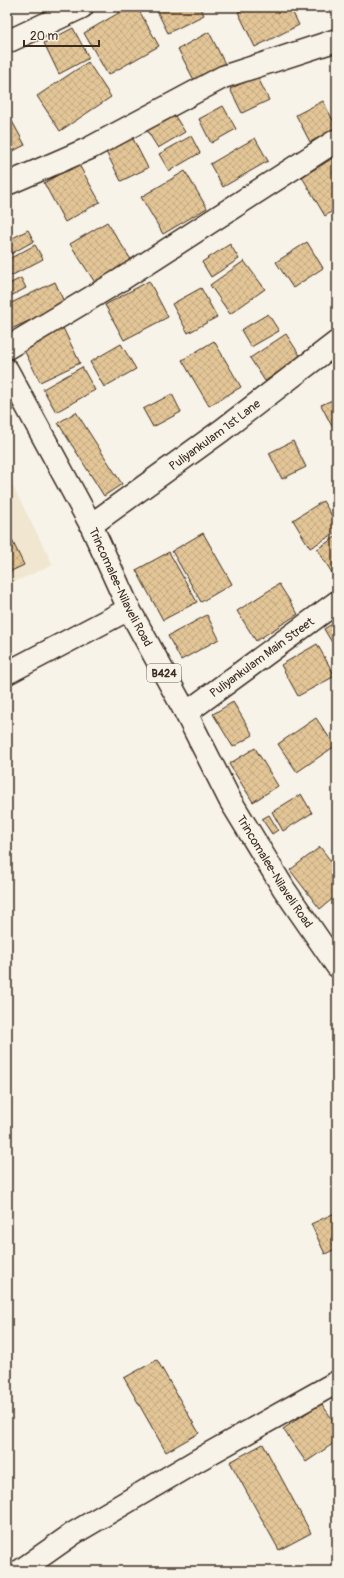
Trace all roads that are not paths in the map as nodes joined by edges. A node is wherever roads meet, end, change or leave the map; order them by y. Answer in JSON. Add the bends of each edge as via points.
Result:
{"nodes":[{"id":1,"x":82,"y":7,"type":"edge"},
{"id":2,"x":337,"y":40,"type":"edge"},
{"id":3,"x":7,"y":42,"type":"edge"},
{"id":4,"x":337,"y":140,"type":"edge"},
{"id":5,"x":7,"y":184,"type":"edge"},
{"id":6,"x":337,"y":342,"type":"edge"},
{"id":7,"x":7,"y":348,"type":"edge"},
{"id":8,"x":7,"y":370,"type":"edge"},
{"id":9,"x":91,"y":525,"type":"junction"},
{"id":10,"x":337,"y":602,"type":"edge"},
{"id":11,"x":129,"y":609,"type":"junction"},
{"id":12,"x":7,"y":674,"type":"edge"},
{"id":13,"x":186,"y":713,"type":"junction"},
{"id":14,"x":337,"y":966,"type":"edge"},
{"id":15,"x":337,"y":1382,"type":"edge"},
{"id":16,"x":20,"y":1571,"type":"edge"}],
"edges":[{"from":1,"to":3,"type":"street"},
{"from":2,"to":5,"type":"street","via":[[223,77],[90,148]]},
{"from":4,"to":7,"type":"street","via":[[119,282]]},
{"from":6,"to":9,"type":"street","name":"Puliyankulam 1st Lane","via":[[221,431]]},
{"from":8,"to":9,"type":"street","name":"Trincomalee-Nilaveli Road","number":"B424"},
{"from":9,"to":11,"type":"street","name":"Trincomalee-Nilaveli Road","number":"B424"},
{"from":10,"to":13,"type":"street","name":"Puliyankulam Main Street"},
{"from":11,"to":12,"type":"street"},
{"from":11,"to":13,"type":"street","name":"Trincomalee-Nilaveli Road","number":"B424"},
{"from":13,"to":14,"type":"street","name":"Trincomalee-Nilaveli Road","number":"B424","via":[[230,800],[284,889]]},
{"from":15,"to":16,"type":"street","via":[[74,1533]]}]}
